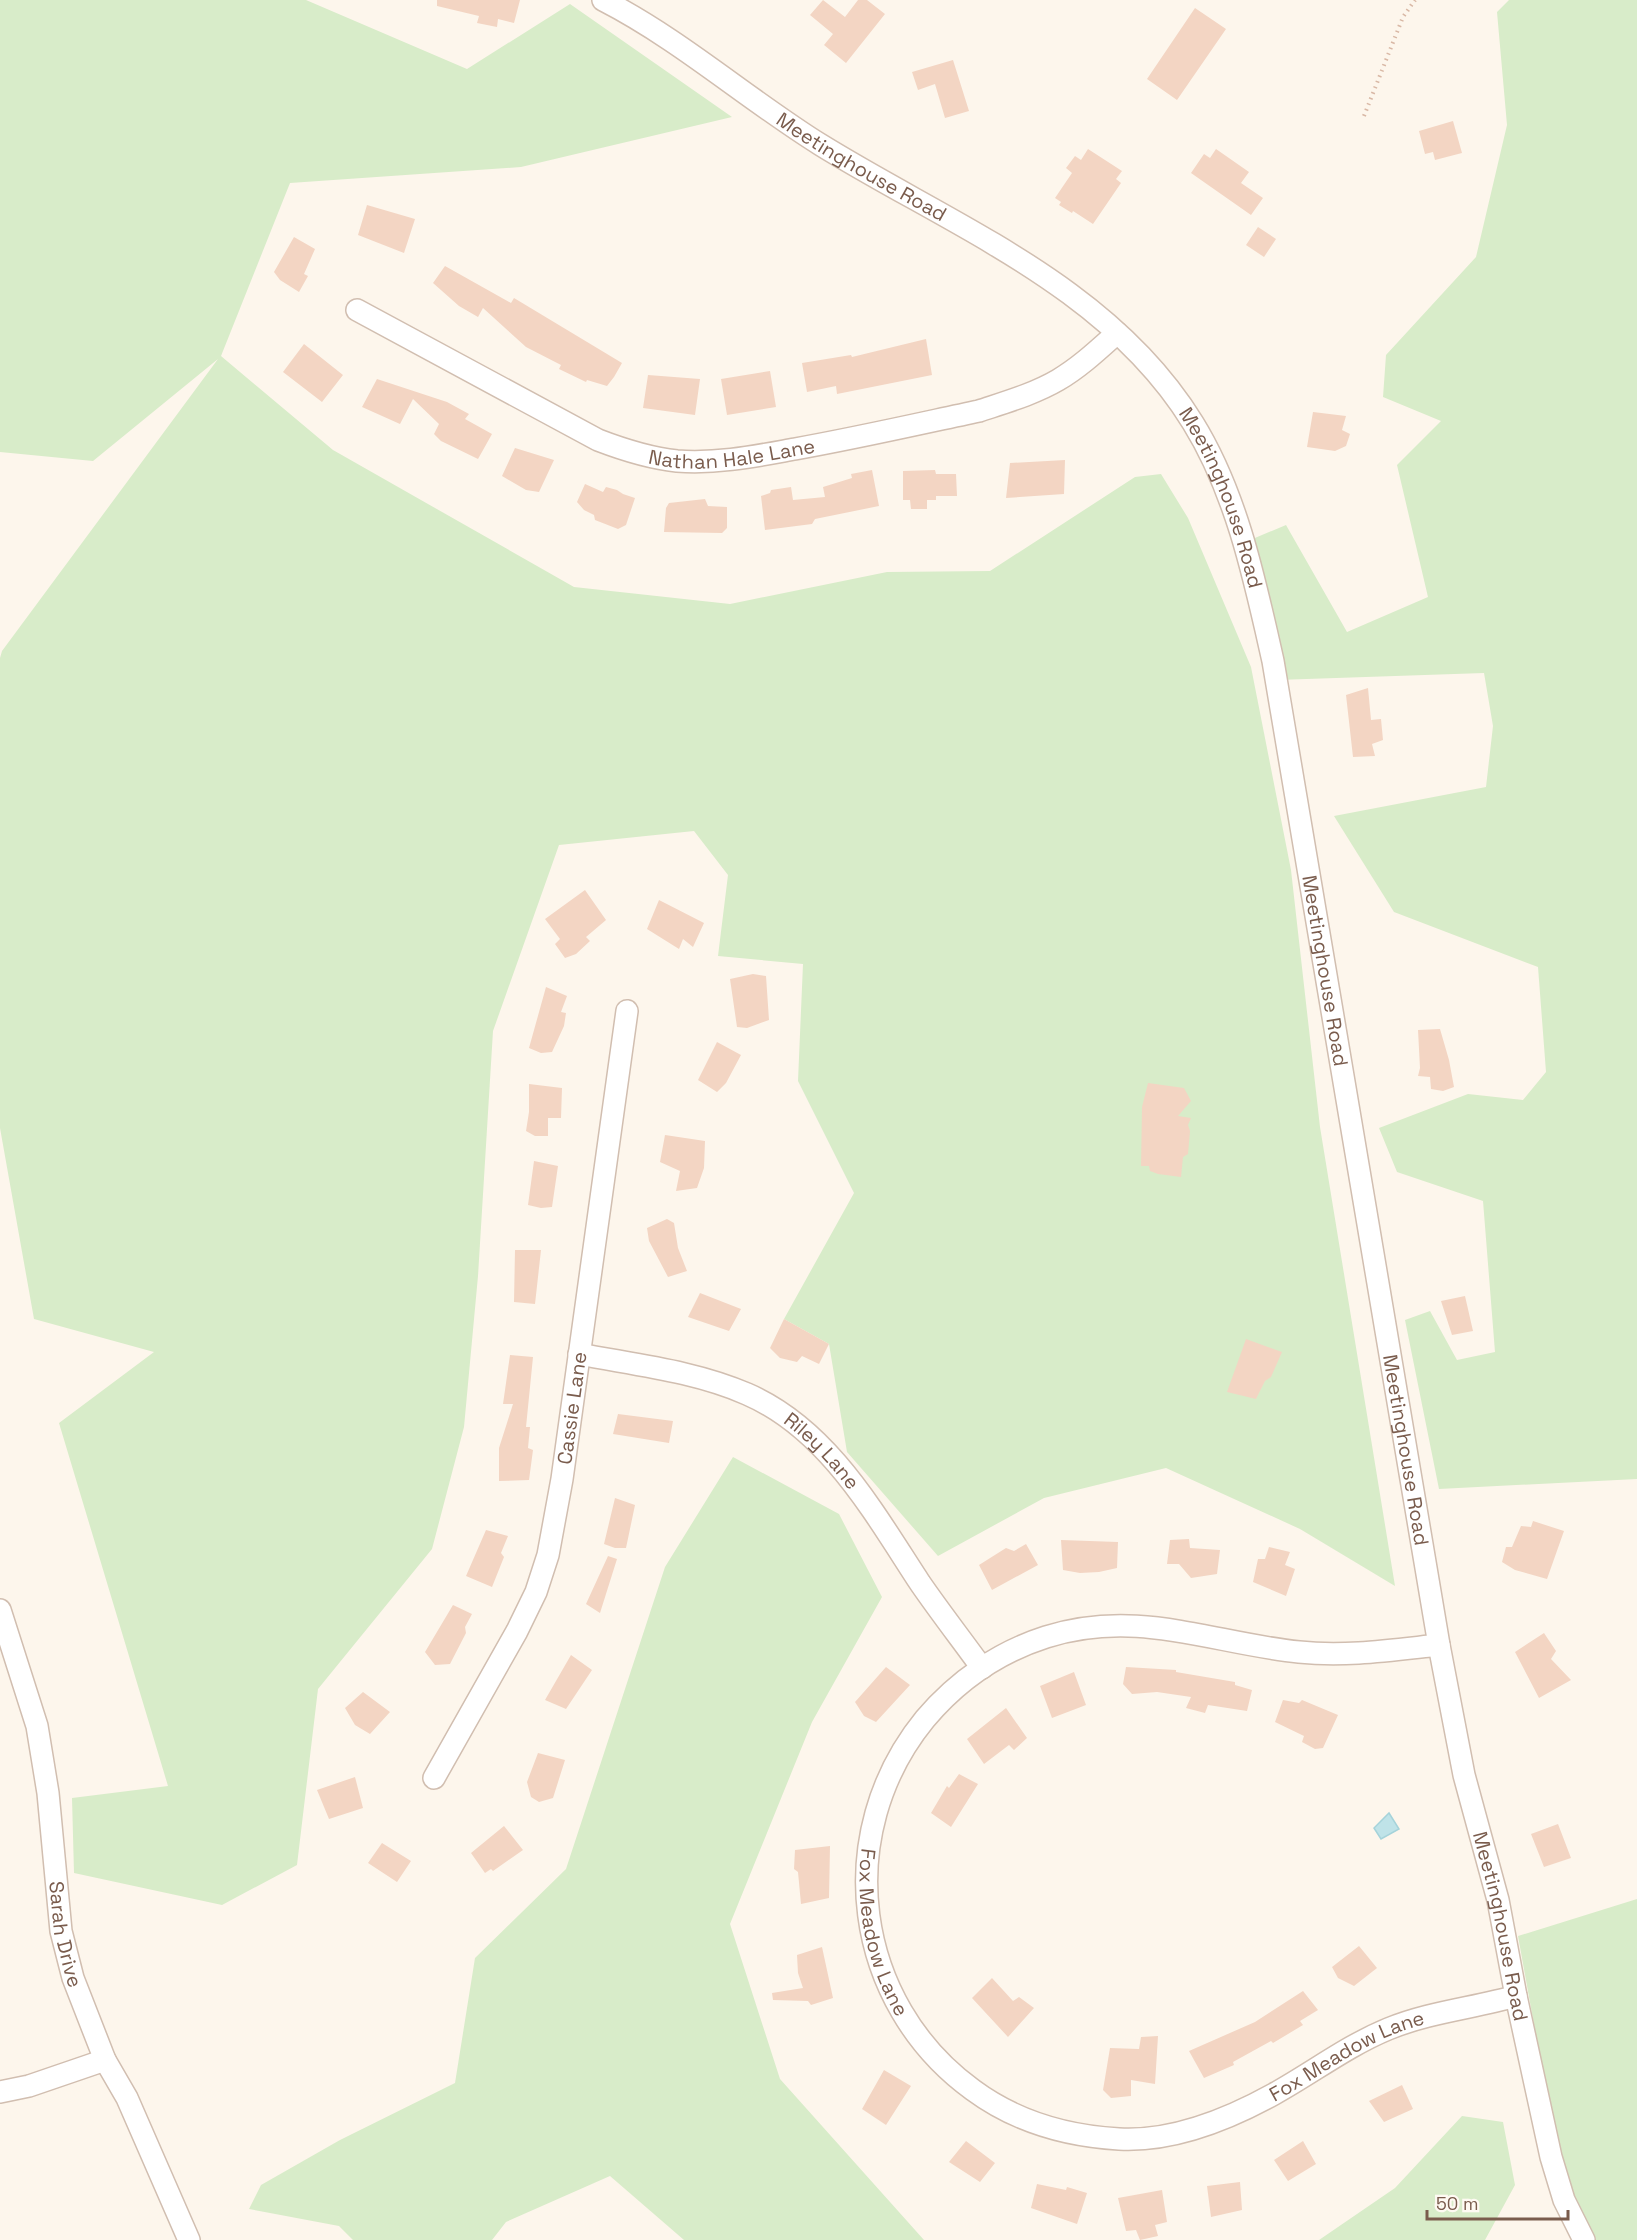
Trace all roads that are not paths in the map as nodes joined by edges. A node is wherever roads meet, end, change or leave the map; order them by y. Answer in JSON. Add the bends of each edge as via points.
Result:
{"nodes":[{"id":1,"x":603,"y":0,"type":"edge"},
{"id":2,"x":357,"y":310,"type":"dead end"},
{"id":3,"x":1117,"y":333,"type":"junction"},
{"id":4,"x":627,"y":1011,"type":"dead end"},
{"id":5,"x":579,"y":1354,"type":"junction"},
{"id":6,"x":0,"y":1610,"type":"edge"},
{"id":7,"x":1439,"y":1645,"type":"junction"},
{"id":8,"x":982,"y":1668,"type":"junction"},
{"id":9,"x":434,"y":1778,"type":"dead end"},
{"id":10,"x":1516,"y":1996,"type":"junction"},
{"id":11,"x":105,"y":2061,"type":"junction"},
{"id":12,"x":0,"y":2092,"type":"edge"},
{"id":13,"x":189,"y":2240,"type":"edge"},
{"id":14,"x":1584,"y":2240,"type":"edge"}],
"edges":[{"from":1,"to":3,"type":"street","name":"Meetinghouse Road","via":[[675,44],[820,145],[1006,250]]},
{"from":2,"to":3,"type":"street","name":"Nathan Hale Lane","via":[[598,440],[652,458],[708,462],[819,445],[979,411],[1057,381]]},
{"from":3,"to":7,"type":"street","name":"Meetinghouse Road","via":[[1167,387],[1204,443],[1230,501],[1265,624]]},
{"from":4,"to":5,"type":"street","name":"Cassie Lane"},
{"from":5,"to":8,"type":"street","name":"Riley Lane","via":[[705,1379],[758,1400],[804,1431],[864,1498]]},
{"from":5,"to":9,"type":"street","name":"Cassie Lane","via":[[556,1517],[536,1592]]},
{"from":6,"to":11,"type":"street","name":"Sarah Drive","via":[[37,1726],[48,1793],[61,1931],[73,1978]]},
{"from":7,"to":8,"type":"street","name":"Fox Meadow Lane","via":[[1329,1655],[1274,1649],[1184,1630],[1117,1625],[1046,1637]]},
{"from":7,"to":10,"type":"street","name":"Meetinghouse Road","via":[[1464,1775],[1498,1900]]},
{"from":8,"to":10,"type":"street","name":"Fox Meadow Lane","via":[[934,1708],[898,1759],[874,1817],[866,1879],[873,1941],[894,1999],[929,2051],[976,2092],[1021,2117],[1060,2131],[1122,2140],[1183,2133],[1248,2108],[1387,2029]]},
{"from":10,"to":14,"type":"street","name":"Meetinghouse Road","via":[[1556,2178]]},
{"from":11,"to":12,"type":"street"},
{"from":11,"to":13,"type":"street","name":"Sarah Drive","via":[[127,2098]]}]}
